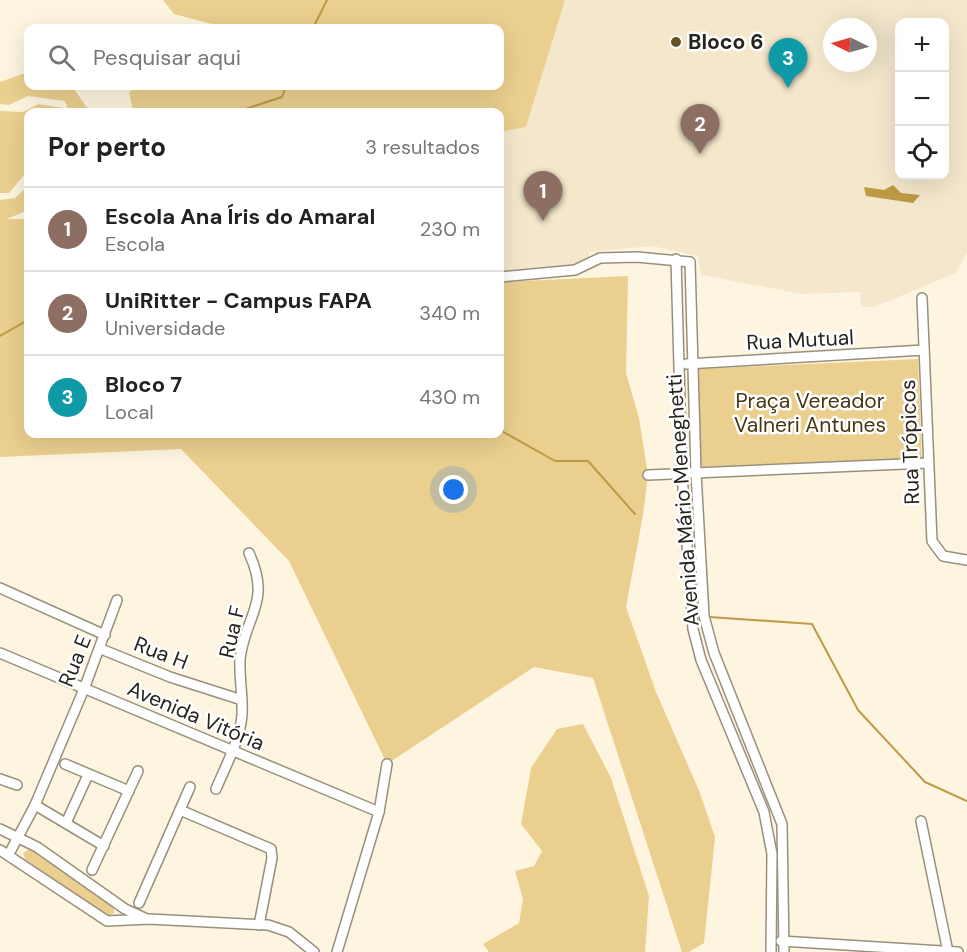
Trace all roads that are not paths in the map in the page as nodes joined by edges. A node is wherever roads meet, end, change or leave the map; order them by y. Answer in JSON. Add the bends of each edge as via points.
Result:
{"nodes":[{"id":1,"x":676,"y":259,"type":"junction"},
{"id":2,"x":504,"y":277,"type":"edge"},
{"id":3,"x":922,"y":298,"type":"dead end"},
{"id":4,"x":924,"y":350,"type":"junction"},
{"id":5,"x":678,"y":364,"type":"junction"},
{"id":6,"x":692,"y":364,"type":"junction"},
{"id":7,"x":928,"y":463,"type":"junction"},
{"id":8,"x":696,"y":473,"type":"junction"},
{"id":9,"x":682,"y":474,"type":"junction"},
{"id":10,"x":648,"y":475,"type":"dead end"},
{"id":11,"x":249,"y":553,"type":"dead end"},
{"id":12,"x":967,"y":560,"type":"edge"},
{"id":13,"x":0,"y":588,"type":"edge"},
{"id":14,"x":117,"y":600,"type":"dead end"},
{"id":15,"x":706,"y":627,"type":"junction"},
{"id":16,"x":693,"y":629,"type":"junction"},
{"id":17,"x":105,"y":635,"type":"junction"},
{"id":18,"x":101,"y":649,"type":"junction"},
{"id":19,"x":0,"y":653,"type":"edge"},
{"id":20,"x":84,"y":689,"type":"junction"},
{"id":21,"x":242,"y":700,"type":"junction"},
{"id":22,"x":742,"y":725,"type":"junction"},
{"id":23,"x":729,"y":729,"type":"junction"},
{"id":24,"x":232,"y":751,"type":"junction"},
{"id":25,"x":65,"y":764,"type":"dead end"},
{"id":26,"x":387,"y":764,"type":"dead end"},
{"id":27,"x":138,"y":771,"type":"dead end"},
{"id":28,"x":88,"y":775,"type":"junction"},
{"id":29,"x":0,"y":779,"type":"edge"},
{"id":30,"x":18,"y":785,"type":"dead end"},
{"id":31,"x":190,"y":787,"type":"dead end"},
{"id":32,"x":216,"y":789,"type":"dead end"},
{"id":33,"x":129,"y":791,"type":"junction"},
{"id":34,"x":35,"y":804,"type":"junction"},
{"id":35,"x":180,"y":810,"type":"junction"},
{"id":36,"x":379,"y":812,"type":"junction"},
{"id":37,"x":921,"y":821,"type":"dead end"},
{"id":38,"x":66,"y":823,"type":"junction"},
{"id":39,"x":782,"y":824,"type":"junction"},
{"id":40,"x":766,"y":826,"type":"junction"},
{"id":41,"x":0,"y":829,"type":"edge"},
{"id":42,"x":18,"y":837,"type":"junction"},
{"id":43,"x":104,"y":846,"type":"junction"},
{"id":44,"x":5,"y":852,"type":"edge"},
{"id":45,"x":93,"y":870,"type":"dead end"},
{"id":46,"x":139,"y":903,"type":"dead end"},
{"id":47,"x":118,"y":904,"type":"junction"},
{"id":48,"x":149,"y":920,"type":"junction"},
{"id":49,"x":110,"y":922,"type":"junction"},
{"id":50,"x":259,"y":925,"type":"junction"},
{"id":51,"x":771,"y":941,"type":"junction"},
{"id":52,"x":784,"y":941,"type":"junction"},
{"id":53,"x":948,"y":951,"type":"edge"},
{"id":54,"x":314,"y":952,"type":"edge"},
{"id":55,"x":337,"y":952,"type":"edge"},
{"id":56,"x":771,"y":952,"type":"edge"},
{"id":57,"x":784,"y":952,"type":"edge"},
{"id":58,"x":958,"y":952,"type":"edge"}],
"edges":[{"from":1,"to":2,"type":"street","via":[[600,258],[576,270]]},
{"from":1,"to":5,"type":"street","name":"Avenida Mário Meneghetti"},
{"from":1,"to":6,"type":"street","name":"Avenida Mário Meneghetti","via":[[691,266]]},
{"from":3,"to":4,"type":"street","name":"Rua Trópicos"},
{"from":4,"to":6,"type":"street","name":"Rua Mutual"},
{"from":4,"to":7,"type":"street","name":"Rua Trópicos"},
{"from":5,"to":6,"type":"street","name":"Rua Mutual"},
{"from":5,"to":9,"type":"street","name":"Avenida Mário Meneghetti"},
{"from":6,"to":8,"type":"street","name":"Avenida Mário Meneghetti"},
{"from":7,"to":8,"type":"street"},
{"from":7,"to":12,"type":"street","name":"Rua Trópicos","via":[[932,541],[943,556]]},
{"from":8,"to":9,"type":"street"},
{"from":8,"to":15,"type":"street","name":"Avenida Mário Meneghetti"},
{"from":9,"to":10,"type":"street"},
{"from":9,"to":16,"type":"street","name":"Avenida Mário Meneghetti"},
{"from":11,"to":21,"type":"street","name":"Rua F","via":[[257,573],[258,594],[240,659]]},
{"from":13,"to":17,"type":"street"},
{"from":14,"to":17,"type":"street","name":"Rua E"},
{"from":15,"to":16,"type":"street"},
{"from":15,"to":22,"type":"street","name":"Avenida Mário Meneghetti"},
{"from":16,"to":23,"type":"street","name":"Avenida Mário Meneghetti"},
{"from":17,"to":18,"type":"street","name":"Rua E"},
{"from":18,"to":20,"type":"street","name":"Rua E"},
{"from":18,"to":21,"type":"street","name":"Rua H"},
{"from":19,"to":20,"type":"street","name":"Avenida Vitória"},
{"from":20,"to":24,"type":"street","name":"Avenida Vitória"},
{"from":20,"to":34,"type":"street","name":"Rua E"},
{"from":21,"to":24,"type":"street","name":"Rua F","via":[[241,721]]},
{"from":22,"to":23,"type":"street"},
{"from":22,"to":39,"type":"street","name":"Avenida Mário Meneghetti"},
{"from":23,"to":40,"type":"street","name":"Avenida Mário Meneghetti","via":[[764,812]]},
{"from":24,"to":32,"type":"street","name":"Rua F"},
{"from":24,"to":36,"type":"street","name":"Avenida Vitória"},
{"from":25,"to":28,"type":"street"},
{"from":26,"to":36,"type":"street"},
{"from":27,"to":33,"type":"street"},
{"from":28,"to":33,"type":"street"},
{"from":28,"to":38,"type":"street"},
{"from":29,"to":30,"type":"street"},
{"from":31,"to":35,"type":"street"},
{"from":33,"to":43,"type":"street"},
{"from":34,"to":38,"type":"street"},
{"from":34,"to":42,"type":"street","name":"Rua E"},
{"from":35,"to":46,"type":"street"},
{"from":35,"to":50,"type":"street","via":[[271,849]]},
{"from":36,"to":55,"type":"street"},
{"from":37,"to":53,"type":"street"},
{"from":38,"to":43,"type":"street"},
{"from":39,"to":40,"type":"street"},
{"from":39,"to":52,"type":"street","name":"Avenida Mário Meneghetti"},
{"from":40,"to":51,"type":"street","name":"Avenida Mário Meneghetti","via":[[772,854]]},
{"from":41,"to":42,"type":"street"},
{"from":42,"to":44,"type":"street","name":"Rua E"},
{"from":42,"to":47,"type":"street","via":[[69,867]]},
{"from":43,"to":45,"type":"street"},
{"from":44,"to":49,"type":"street"},
{"from":47,"to":48,"type":"street"},
{"from":47,"to":49,"type":"street","via":[[119,915]]},
{"from":48,"to":49,"type":"street"},
{"from":48,"to":50,"type":"street"},
{"from":50,"to":54,"type":"street","via":[[289,932]]},
{"from":51,"to":52,"type":"street"},
{"from":51,"to":56,"type":"street","name":"Avenida Mário Meneghetti"},
{"from":52,"to":53,"type":"street"},
{"from":52,"to":57,"type":"street","name":"Avenida Mário Meneghetti"},
{"from":53,"to":58,"type":"street"}]}
